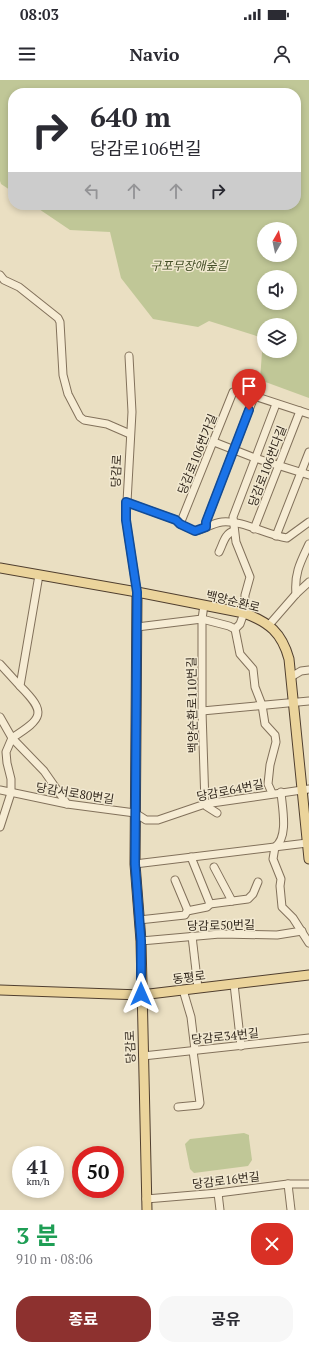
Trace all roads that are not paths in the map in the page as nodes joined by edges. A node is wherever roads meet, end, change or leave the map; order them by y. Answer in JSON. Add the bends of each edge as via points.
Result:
{"nodes":[{"id":1,"x":0,"y":275,"type":"edge"},
{"id":2,"x":130,"y":356,"type":"dead end"},
{"id":3,"x":254,"y":397,"type":"junction"},
{"id":4,"x":276,"y":404,"type":"junction"},
{"id":5,"x":300,"y":411,"type":"junction"},
{"id":6,"x":309,"y":414,"type":"edge"},
{"id":7,"x":130,"y":434,"type":"junction"},
{"id":8,"x":214,"y":442,"type":"junction"},
{"id":9,"x":234,"y":450,"type":"junction"},
{"id":10,"x":309,"y":452,"type":"edge"},
{"id":11,"x":255,"y":458,"type":"junction"},
{"id":12,"x":279,"y":465,"type":"junction"},
{"id":13,"x":301,"y":472,"type":"junction"},
{"id":14,"x":309,"y":475,"type":"edge"},
{"id":15,"x":126,"y":502,"type":"junction"},
{"id":16,"x":233,"y":522,"type":"junction"},
{"id":17,"x":309,"y":522,"type":"edge"},
{"id":18,"x":180,"y":524,"type":"junction"},
{"id":19,"x":206,"y":527,"type":"junction"},
{"id":20,"x":254,"y":529,"type":"junction"},
{"id":21,"x":234,"y":531,"type":"junction"},
{"id":22,"x":276,"y":536,"type":"junction"},
{"id":23,"x":309,"y":544,"type":"edge"},
{"id":24,"x":219,"y":552,"type":"dead end"},
{"id":25,"x":0,"y":568,"type":"edge"},
{"id":26,"x":39,"y":575,"type":"junction"},
{"id":27,"x":309,"y":582,"type":"edge"},
{"id":28,"x":137,"y":592,"type":"junction"},
{"id":29,"x":296,"y":594,"type":"junction"},
{"id":30,"x":204,"y":605,"type":"junction"},
{"id":31,"x":244,"y":614,"type":"junction"},
{"id":32,"x":202,"y":619,"type":"junction"},
{"id":33,"x":269,"y":625,"type":"junction"},
{"id":34,"x":137,"y":627,"type":"junction"},
{"id":35,"x":235,"y":629,"type":"junction"},
{"id":36,"x":0,"y":664,"type":"edge"},
{"id":37,"x":309,"y":670,"type":"edge"},
{"id":38,"x":291,"y":677,"type":"junction"},
{"id":39,"x":20,"y":686,"type":"junction"},
{"id":40,"x":309,"y":701,"type":"edge"},
{"id":41,"x":294,"y":702,"type":"junction"},
{"id":42,"x":262,"y":705,"type":"junction"},
{"id":43,"x":202,"y":711,"type":"junction"},
{"id":44,"x":0,"y":717,"type":"edge"},
{"id":45,"x":12,"y":738,"type":"junction"},
{"id":46,"x":305,"y":789,"type":"edge"},
{"id":47,"x":0,"y":790,"type":"edge"},
{"id":48,"x":281,"y":792,"type":"junction"},
{"id":49,"x":11,"y":793,"type":"junction"},
{"id":50,"x":272,"y":793,"type":"junction"},
{"id":51,"x":67,"y":804,"type":"junction"},
{"id":52,"x":204,"y":804,"type":"junction"},
{"id":53,"x":135,"y":813,"type":"junction"},
{"id":54,"x":217,"y":813,"type":"dead end"},
{"id":55,"x":0,"y":827,"type":"edge"},
{"id":56,"x":307,"y":843,"type":"junction"},
{"id":57,"x":275,"y":847,"type":"junction"},
{"id":58,"x":191,"y":857,"type":"junction"},
{"id":59,"x":309,"y":859,"type":"edge"},
{"id":60,"x":135,"y":864,"type":"junction"},
{"id":61,"x":214,"y":867,"type":"dead end"},
{"id":62,"x":176,"y":880,"type":"dead end"},
{"id":63,"x":258,"y":882,"type":"dead end"},
{"id":64,"x":232,"y":901,"type":"junction"},
{"id":65,"x":210,"y":904,"type":"junction"},
{"id":66,"x":188,"y":911,"type":"junction"},
{"id":67,"x":139,"y":920,"type":"junction"},
{"id":68,"x":302,"y":931,"type":"junction"},
{"id":69,"x":192,"y":936,"type":"junction"},
{"id":70,"x":141,"y":941,"type":"junction"},
{"id":71,"x":309,"y":943,"type":"edge"},
{"id":72,"x":309,"y":975,"type":"edge"},
{"id":73,"x":234,"y":984,"type":"junction"},
{"id":74,"x":198,"y":988,"type":"junction"},
{"id":75,"x":0,"y":990,"type":"edge"},
{"id":76,"x":183,"y":990,"type":"junction"},
{"id":77,"x":141,"y":994,"type":"junction"},
{"id":78,"x":309,"y":1038,"type":"edge"},
{"id":79,"x":241,"y":1046,"type":"junction"},
{"id":80,"x":194,"y":1050,"type":"junction"},
{"id":81,"x":143,"y":1056,"type":"junction"},
{"id":82,"x":178,"y":1107,"type":"dead end"},
{"id":83,"x":288,"y":1184,"type":"junction"},
{"id":84,"x":309,"y":1184,"type":"edge"},
{"id":85,"x":218,"y":1193,"type":"junction"},
{"id":86,"x":146,"y":1199,"type":"junction"},
{"id":87,"x":147,"y":1210,"type":"edge"},
{"id":88,"x":220,"y":1210,"type":"edge"},
{"id":89,"x":291,"y":1210,"type":"edge"}],
"edges":[{"from":1,"to":7,"type":"street","via":[[58,318],[63,375],[68,394],[80,417],[108,424]]},
{"from":2,"to":7,"type":"street","name":"당감로"},
{"from":3,"to":4,"type":"street"},
{"from":3,"to":8,"type":"street","name":"당감로106번가길","via":[[242,392],[233,392]]},
{"from":3,"to":9,"type":"street"},
{"from":4,"to":5,"type":"street"},
{"from":4,"to":11,"type":"street"},
{"from":5,"to":6,"type":"street"},
{"from":5,"to":12,"type":"street","name":"당감로106번다길"},
{"from":7,"to":15,"type":"street","name":"당감로"},
{"from":8,"to":9,"type":"street"},
{"from":8,"to":18,"type":"street","name":"당감로106번가길"},
{"from":9,"to":11,"type":"street"},
{"from":9,"to":19,"type":"street"},
{"from":10,"to":13,"type":"street"},
{"from":11,"to":12,"type":"street"},
{"from":11,"to":16,"type":"street"},
{"from":12,"to":13,"type":"street"},
{"from":12,"to":20,"type":"street","name":"당감로106번다길"},
{"from":13,"to":14,"type":"street"},
{"from":13,"to":22,"type":"street"},
{"from":15,"to":18,"type":"street","via":[[176,520]]},
{"from":15,"to":28,"type":"street","name":"당감로","via":[[126,520]]},
{"from":16,"to":19,"type":"street","via":[[222,522]]},
{"from":16,"to":20,"type":"street"},
{"from":16,"to":21,"type":"street"},
{"from":17,"to":22,"type":"street","via":[[287,538]]},
{"from":18,"to":19,"type":"street","via":[[195,531]]},
{"from":20,"to":22,"type":"street"},
{"from":21,"to":24,"type":"street","via":[[227,534]]},
{"from":21,"to":31,"type":"street","via":[[250,577],[245,595]]},
{"from":23,"to":29,"type":"street","via":[[297,567]]},
{"from":25,"to":26,"type":"main road","name":"백양순환로"},
{"from":26,"to":28,"type":"main road","name":"백양순환로"},
{"from":26,"to":39,"type":"street"},
{"from":27,"to":29,"type":"street"},
{"from":28,"to":30,"type":"main road","name":"백양순환로"},
{"from":28,"to":34,"type":"main road","name":"당감로"},
{"from":29,"to":33,"type":"street"},
{"from":30,"to":31,"type":"main road","name":"백양순환로"},
{"from":30,"to":32,"type":"street","name":"백양순환로110번길"},
{"from":31,"to":33,"type":"main road","name":"백양순환로"},
{"from":31,"to":35,"type":"street"},
{"from":32,"to":34,"type":"street"},
{"from":32,"to":35,"type":"street"},
{"from":32,"to":43,"type":"street","name":"백양순환로110번길"},
{"from":33,"to":38,"type":"main road","name":"백양순환로","via":[[285,647]]},
{"from":34,"to":53,"type":"main road","name":"당감로"},
{"from":35,"to":42,"type":"street","via":[[240,654],[254,669],[255,687]]},
{"from":36,"to":39,"type":"street"},
{"from":37,"to":38,"type":"street"},
{"from":38,"to":41,"type":"main road","name":"백양순환로"},
{"from":39,"to":45,"type":"street","via":[[36,704],[38,712],[32,724]]},
{"from":40,"to":41,"type":"street"},
{"from":41,"to":42,"type":"street"},
{"from":41,"to":46,"type":"main road","name":"백양순환로"},
{"from":42,"to":43,"type":"street"},
{"from":42,"to":50,"type":"street","via":[[265,724],[275,735],[276,742],[268,784]]},
{"from":43,"to":52,"type":"street","name":"백양순환로110번길"},
{"from":44,"to":45,"type":"street"},
{"from":45,"to":49,"type":"street","via":[[6,752]]},
{"from":45,"to":51,"type":"street","via":[[44,771]]},
{"from":46,"to":48,"type":"street","name":"당감로64번길"},
{"from":46,"to":56,"type":"main road","name":"백양순환로"},
{"from":47,"to":49,"type":"street","name":"당감서로80번길"},
{"from":48,"to":50,"type":"street","name":"당감로64번길"},
{"from":48,"to":57,"type":"street","via":[[284,827]]},
{"from":49,"to":51,"type":"street","name":"당감서로80번길"},
{"from":49,"to":55,"type":"street"},
{"from":50,"to":52,"type":"street","name":"당감로64번길"},
{"from":51,"to":53,"type":"street","name":"당감서로80번길"},
{"from":52,"to":53,"type":"street","name":"당감로64번길","via":[[154,821],[146,820]]},
{"from":52,"to":54,"type":"street"},
{"from":53,"to":60,"type":"main road","name":"당감로"},
{"from":56,"to":57,"type":"street"},
{"from":56,"to":59,"type":"main road","name":"백양순환로"},
{"from":57,"to":58,"type":"street"},
{"from":57,"to":68,"type":"street","via":[[273,859],[281,879],[282,907],[294,918]]},
{"from":58,"to":60,"type":"street"},
{"from":58,"to":65,"type":"street"},
{"from":60,"to":67,"type":"main road","name":"당감로"},
{"from":61,"to":64,"type":"street"},
{"from":62,"to":66,"type":"street"},
{"from":63,"to":64,"type":"street","via":[[248,899]]},
{"from":64,"to":65,"type":"street"},
{"from":65,"to":66,"type":"street"},
{"from":66,"to":67,"type":"street","via":[[185,915]]},
{"from":67,"to":70,"type":"main road","name":"당감로"},
{"from":68,"to":69,"type":"street","name":"당감로50번길","via":[[277,935],[246,933]]},
{"from":68,"to":71,"type":"street"},
{"from":69,"to":70,"type":"street","name":"당감로50번길"},
{"from":69,"to":74,"type":"street"},
{"from":70,"to":77,"type":"main road","name":"당감로"},
{"from":72,"to":73,"type":"main road","name":"동평로"},
{"from":73,"to":74,"type":"main road","name":"동평로"},
{"from":73,"to":79,"type":"street"},
{"from":74,"to":76,"type":"main road","name":"동평로"},
{"from":75,"to":77,"type":"main road","name":"동평로"},
{"from":76,"to":77,"type":"main road","name":"동평로"},
{"from":76,"to":80,"type":"street","via":[[191,1017]]},
{"from":77,"to":81,"type":"main road","name":"당감로"},
{"from":78,"to":79,"type":"street","name":"당감로34번길"},
{"from":79,"to":80,"type":"street","name":"당감로34번길"},
{"from":80,"to":81,"type":"street","name":"당감로34번길"},
{"from":80,"to":82,"type":"street","via":[[200,1104]]},
{"from":81,"to":86,"type":"main road","name":"당감로"},
{"from":83,"to":84,"type":"street","name":"당감로16번길"},
{"from":83,"to":85,"type":"street","name":"당감로16번길"},
{"from":83,"to":89,"type":"street"},
{"from":85,"to":86,"type":"street","name":"당감로16번길"},
{"from":85,"to":88,"type":"street"},
{"from":86,"to":87,"type":"main road","name":"당감로"}]}
